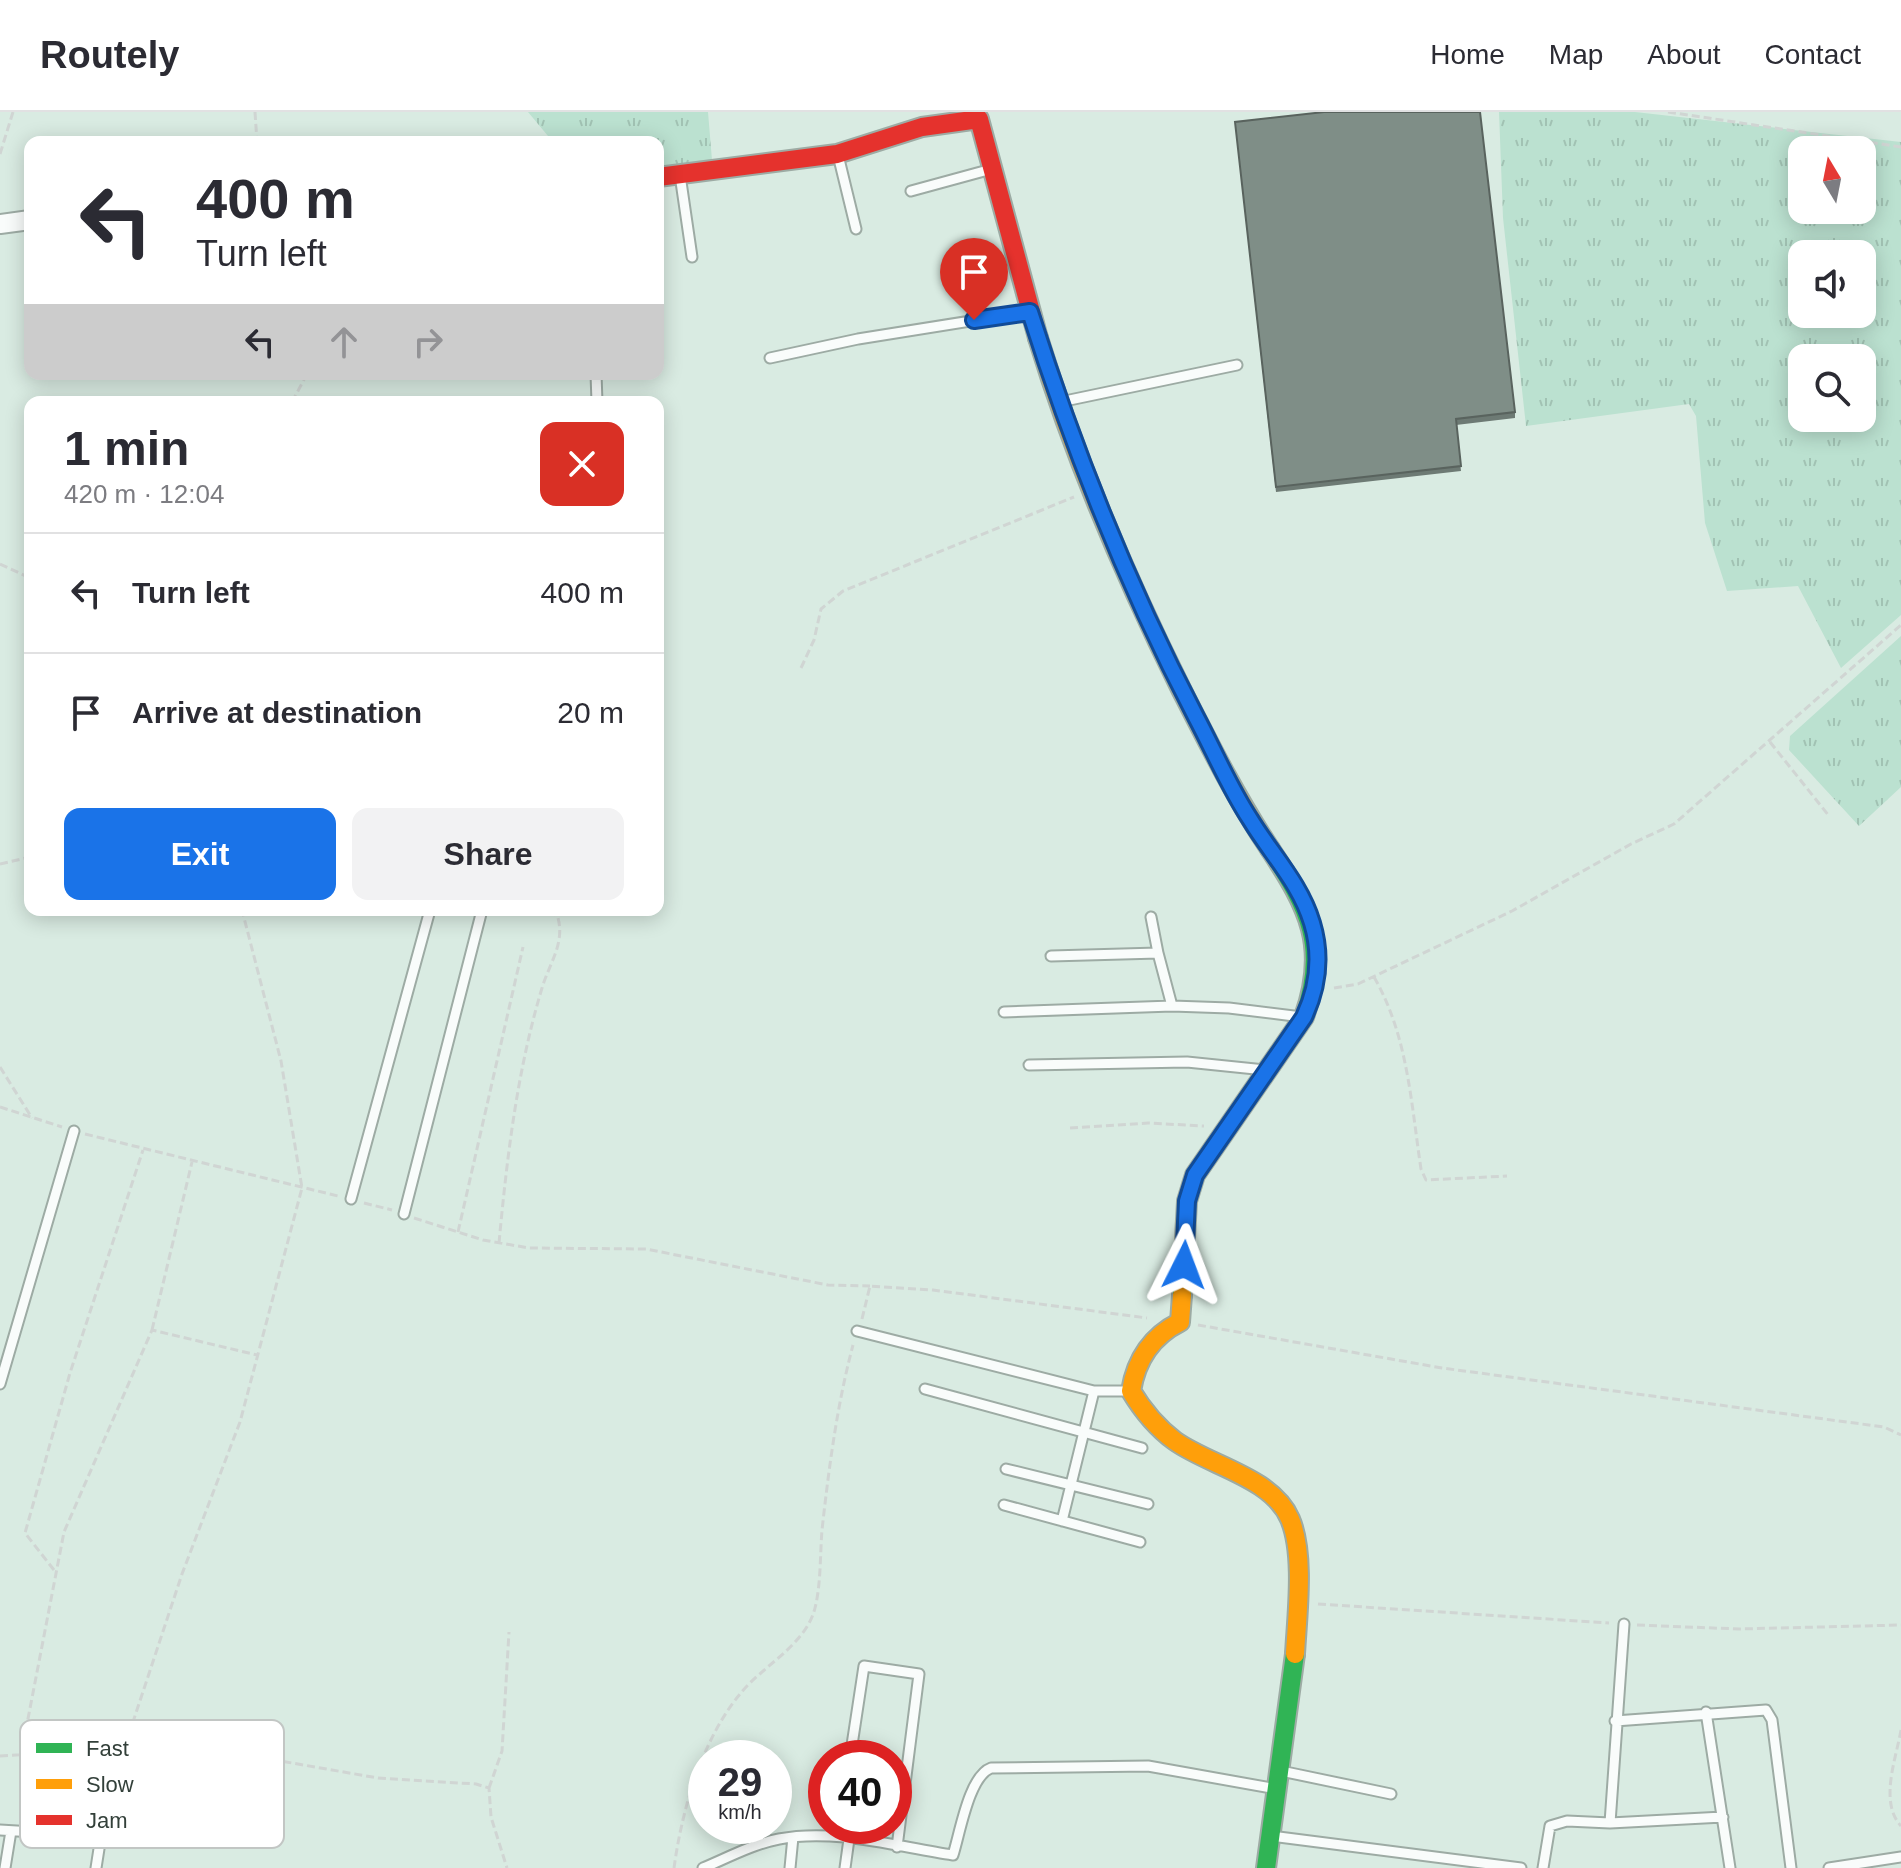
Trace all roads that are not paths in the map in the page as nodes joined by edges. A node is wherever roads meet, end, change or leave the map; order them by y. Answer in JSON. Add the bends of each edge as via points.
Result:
{"nodes":[{"id":1,"x":837,"y":154,"type":"junction"},
{"id":2,"x":990,"y":169,"type":"junction"},
{"id":3,"x":680,"y":175,"type":"junction"},
{"id":4,"x":664,"y":176,"type":"edge"},
{"id":5,"x":911,"y":191,"type":"dead end"},
{"id":6,"x":24,"y":221,"type":"edge"},
{"id":7,"x":0,"y":224,"type":"edge"},
{"id":8,"x":856,"y":229,"type":"dead end"},
{"id":9,"x":692,"y":257,"type":"dead end"},
{"id":10,"x":1030,"y":312,"type":"junction"},
{"id":11,"x":770,"y":358,"type":"dead end"},
{"id":12,"x":1237,"y":365,"type":"dead end"},
{"id":13,"x":1059,"y":402,"type":"junction"},
{"id":14,"x":428,"y":916,"type":"edge"},
{"id":15,"x":480,"y":916,"type":"edge"},
{"id":16,"x":1151,"y":917,"type":"dead end"},
{"id":17,"x":1158,"y":953,"type":"junction"},
{"id":18,"x":1051,"y":956,"type":"dead end"},
{"id":19,"x":1172,"y":1006,"type":"junction"},
{"id":20,"x":1004,"y":1012,"type":"dead end"},
{"id":21,"x":1304,"y":1017,"type":"junction"},
{"id":22,"x":1029,"y":1065,"type":"dead end"},
{"id":23,"x":1265,"y":1070,"type":"junction"},
{"id":24,"x":74,"y":1131,"type":"road end"},
{"id":25,"x":351,"y":1199,"type":"road end"},
{"id":26,"x":404,"y":1214,"type":"road end"},
{"id":27,"x":857,"y":1331,"type":"road end"},
{"id":28,"x":0,"y":1384,"type":"edge"},
{"id":29,"x":925,"y":1389,"type":"dead end"},
{"id":30,"x":1094,"y":1391,"type":"junction"},
{"id":31,"x":1131,"y":1391,"type":"junction"},
{"id":32,"x":1084,"y":1432,"type":"junction"},
{"id":33,"x":1142,"y":1448,"type":"dead end"},
{"id":34,"x":1006,"y":1469,"type":"dead end"},
{"id":35,"x":1070,"y":1485,"type":"junction"},
{"id":36,"x":1148,"y":1504,"type":"dead end"},
{"id":37,"x":1004,"y":1505,"type":"dead end"},
{"id":38,"x":1062,"y":1521,"type":"junction"},
{"id":39,"x":1140,"y":1542,"type":"dead end"},
{"id":40,"x":1624,"y":1624,"type":"road end"},
{"id":41,"x":1706,"y":1712,"type":"junction"},
{"id":42,"x":1615,"y":1721,"type":"junction"},
{"id":43,"x":853,"y":1740,"type":"edge"},
{"id":44,"x":911,"y":1740,"type":"edge"},
{"id":45,"x":1279,"y":1780,"type":"junction"},
{"id":46,"x":1391,"y":1794,"type":"dead end"},
{"id":47,"x":1723,"y":1817,"type":"junction"},
{"id":48,"x":1610,"y":1823,"type":"junction"},
{"id":49,"x":0,"y":1830,"type":"edge"},
{"id":50,"x":11,"y":1831,"type":"junction"},
{"id":51,"x":20,"y":1832,"type":"edge"},
{"id":52,"x":1270,"y":1835,"type":"junction"},
{"id":53,"x":793,"y":1837,"type":"junction"},
{"id":54,"x":808,"y":1837,"type":"edge"},
{"id":55,"x":844,"y":1844,"type":"edge"},
{"id":56,"x":879,"y":1844,"type":"edge"},
{"id":57,"x":897,"y":1844,"type":"edge"},
{"id":58,"x":897,"y":1847,"type":"junction"},
{"id":59,"x":99,"y":1848,"type":"edge"},
{"id":60,"x":1901,"y":1857,"type":"edge"},
{"id":61,"x":1878,"y":1864,"type":"edge"},
{"id":62,"x":5,"y":1868,"type":"edge"},
{"id":63,"x":96,"y":1868,"type":"edge"},
{"id":64,"x":703,"y":1868,"type":"edge"},
{"id":65,"x":790,"y":1868,"type":"edge"},
{"id":66,"x":845,"y":1868,"type":"edge"},
{"id":67,"x":1266,"y":1868,"type":"edge"},
{"id":68,"x":1521,"y":1868,"type":"edge"},
{"id":69,"x":1543,"y":1868,"type":"edge"},
{"id":70,"x":1730,"y":1868,"type":"edge"},
{"id":71,"x":1791,"y":1868,"type":"edge"},
{"id":72,"x":1829,"y":1868,"type":"edge"}],
"edges":[{"from":1,"to":2,"type":"street","via":[[922,127],[979,119]]},
{"from":1,"to":3,"type":"street"},
{"from":1,"to":8,"type":"lane"},
{"from":2,"to":5,"type":"lane"},
{"from":2,"to":10,"type":"street"},
{"from":3,"to":4,"type":"street"},
{"from":3,"to":9,"type":"lane"},
{"from":6,"to":7,"type":"street"},
{"from":10,"to":11,"type":"lane"},
{"from":10,"to":13,"type":"street"},
{"from":12,"to":13,"type":"lane"},
{"from":13,"to":21,"type":"street","via":[[1144,617],[1250,819],[1298,891],[1313,924],[1317,989]]},
{"from":14,"to":25,"type":"lane"},
{"from":15,"to":26,"type":"lane"},
{"from":16,"to":17,"type":"lane"},
{"from":17,"to":18,"type":"lane"},
{"from":17,"to":19,"type":"lane"},
{"from":19,"to":20,"type":"lane"},
{"from":19,"to":21,"type":"lane"},
{"from":21,"to":23,"type":"street"},
{"from":22,"to":23,"type":"lane","via":[[1187,1062]]},
{"from":23,"to":31,"type":"street","via":[[1195,1175],[1187,1201],[1180,1322],[1157,1334],[1136,1368]]},
{"from":24,"to":28,"type":"lane"},
{"from":27,"to":30,"type":"lane"},
{"from":29,"to":32,"type":"lane"},
{"from":30,"to":31,"type":"lane"},
{"from":30,"to":32,"type":"lane"},
{"from":31,"to":45,"type":"street","via":[[1156,1427],[1279,1499],[1291,1514],[1298,1602]]},
{"from":32,"to":33,"type":"lane"},
{"from":32,"to":35,"type":"lane"},
{"from":34,"to":35,"type":"lane"},
{"from":35,"to":36,"type":"lane"},
{"from":35,"to":38,"type":"lane"},
{"from":37,"to":38,"type":"lane"},
{"from":38,"to":39,"type":"lane"},
{"from":40,"to":42,"type":"lane"},
{"from":41,"to":42,"type":"lane"},
{"from":41,"to":47,"type":"lane"},
{"from":41,"to":71,"type":"lane","via":[[1755,1708],[1766,1710],[1772,1720]]},
{"from":42,"to":48,"type":"lane"},
{"from":43,"to":44,"type":"lane","via":[[864,1666],[919,1674]]},
{"from":45,"to":46,"type":"lane"},
{"from":45,"to":52,"type":"street"},
{"from":45,"to":58,"type":"lane","via":[[1148,1766],[991,1768],[975,1783],[953,1855]]},
{"from":47,"to":48,"type":"lane"},
{"from":47,"to":70,"type":"lane"},
{"from":48,"to":69,"type":"lane","via":[[1567,1821],[1550,1826]]},
{"from":49,"to":50,"type":"lane"},
{"from":50,"to":51,"type":"lane"},
{"from":50,"to":62,"type":"lane"},
{"from":52,"to":67,"type":"street"},
{"from":52,"to":68,"type":"lane"},
{"from":53,"to":54,"type":"lane"},
{"from":53,"to":64,"type":"lane"},
{"from":53,"to":65,"type":"lane"},
{"from":55,"to":66,"type":"lane"},
{"from":56,"to":58,"type":"lane"},
{"from":57,"to":58,"type":"lane"},
{"from":59,"to":63,"type":"lane"},
{"from":60,"to":61,"type":"lane"},
{"from":61,"to":72,"type":"lane"}]}
